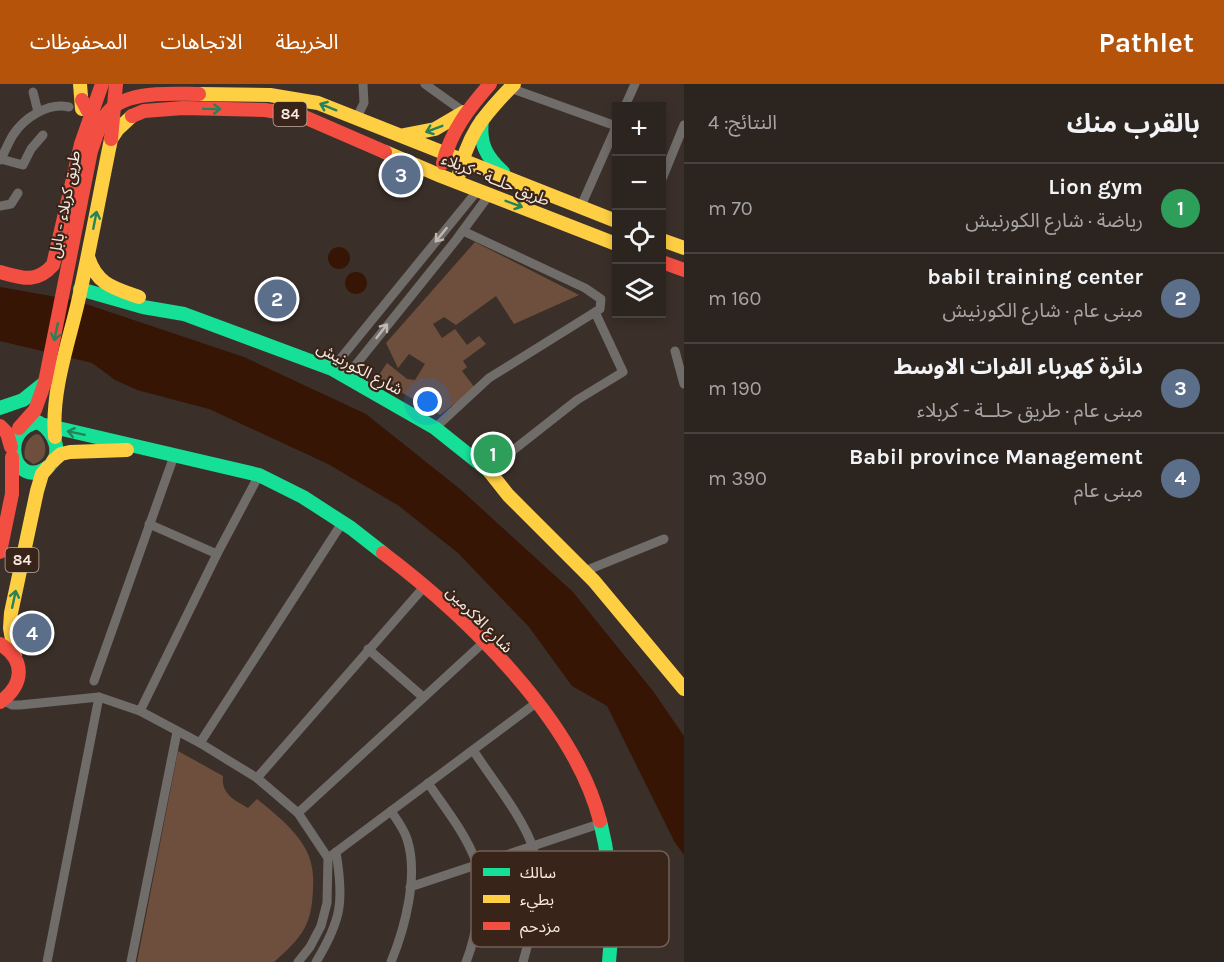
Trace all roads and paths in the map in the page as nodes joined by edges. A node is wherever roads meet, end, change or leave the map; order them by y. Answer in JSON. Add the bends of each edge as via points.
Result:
{"nodes":[{"id":1,"x":80,"y":84,"type":"edge"},
{"id":2,"x":102,"y":84,"type":"edge"},
{"id":3,"x":116,"y":84,"type":"edge"},
{"id":4,"x":136,"y":84,"type":"edge"},
{"id":5,"x":363,"y":84,"type":"edge"},
{"id":6,"x":425,"y":84,"type":"edge"},
{"id":7,"x":490,"y":84,"type":"edge"},
{"id":8,"x":635,"y":84,"type":"edge"},
{"id":9,"x":512,"y":86,"type":"edge"},
{"id":10,"x":270,"y":90,"type":"edge"},
{"id":11,"x":33,"y":92,"type":"dead end"},
{"id":12,"x":160,"y":94,"type":"junction"},
{"id":13,"x":82,"y":100,"type":"junction"},
{"id":14,"x":627,"y":102,"type":"edge"},
{"id":15,"x":69,"y":107,"type":"dead end"},
{"id":16,"x":38,"y":112,"type":"junction"},
{"id":17,"x":465,"y":112,"type":"junction"},
{"id":18,"x":134,"y":114,"type":"junction"},
{"id":19,"x":484,"y":115,"type":"junction"},
{"id":20,"x":105,"y":116,"type":"junction"},
{"id":21,"x":356,"y":119,"type":"junction"},
{"id":22,"x":612,"y":125,"type":"edge"},
{"id":23,"x":684,"y":125,"type":"edge"},
{"id":24,"x":43,"y":135,"type":"dead end"},
{"id":25,"x":95,"y":136,"type":"junction"},
{"id":26,"x":399,"y":136,"type":"junction"},
{"id":27,"x":612,"y":136,"type":"edge"},
{"id":28,"x":111,"y":138,"type":"junction"},
{"id":29,"x":81,"y":144,"type":"junction"},
{"id":30,"x":445,"y":153,"type":"junction"},
{"id":31,"x":461,"y":158,"type":"junction"},
{"id":32,"x":0,"y":160,"type":"edge"},
{"id":33,"x":666,"y":169,"type":"edge"},
{"id":34,"x":441,"y":176,"type":"junction"},
{"id":35,"x":510,"y":177,"type":"junction"},
{"id":36,"x":457,"y":182,"type":"junction"},
{"id":37,"x":18,"y":193,"type":"dead end"},
{"id":38,"x":481,"y":196,"type":"junction"},
{"id":39,"x":0,"y":206,"type":"edge"},
{"id":40,"x":581,"y":206,"type":"junction"},
{"id":41,"x":612,"y":219,"type":"edge"},
{"id":42,"x":463,"y":231,"type":"junction"},
{"id":43,"x":666,"y":241,"type":"edge"},
{"id":44,"x":612,"y":243,"type":"edge"},
{"id":45,"x":684,"y":248,"type":"edge"},
{"id":46,"x":88,"y":257,"type":"junction"},
{"id":47,"x":666,"y":263,"type":"edge"},
{"id":48,"x":684,"y":270,"type":"edge"},
{"id":49,"x":0,"y":273,"type":"edge"},
{"id":50,"x":74,"y":294,"type":"junction"},
{"id":51,"x":162,"y":309,"type":"junction"},
{"id":52,"x":595,"y":312,"type":"junction"},
{"id":53,"x":675,"y":351,"type":"dead end"},
{"id":54,"x":332,"y":369,"type":"junction"},
{"id":55,"x":52,"y":372,"type":"junction"},
{"id":56,"x":346,"y":377,"type":"junction"},
{"id":57,"x":684,"y":384,"type":"edge"},
{"id":58,"x":0,"y":408,"type":"edge"},
{"id":59,"x":0,"y":413,"type":"edge"},
{"id":60,"x":0,"y":426,"type":"edge"},
{"id":61,"x":40,"y":427,"type":"junction"},
{"id":62,"x":435,"y":428,"type":"junction"},
{"id":63,"x":148,"y":450,"type":"junction"},
{"id":64,"x":11,"y":452,"type":"junction"},
{"id":65,"x":174,"y":456,"type":"junction"},
{"id":66,"x":50,"y":464,"type":"junction"},
{"id":67,"x":488,"y":470,"type":"junction"},
{"id":68,"x":259,"y":476,"type":"junction"},
{"id":69,"x":342,"y":523,"type":"junction"},
{"id":70,"x":149,"y":524,"type":"junction"},
{"id":71,"x":664,"y":539,"type":"dead end"},
{"id":72,"x":0,"y":552,"type":"edge"},
{"id":73,"x":217,"y":554,"type":"junction"},
{"id":74,"x":585,"y":572,"type":"junction"},
{"id":75,"x":424,"y":587,"type":"junction"},
{"id":76,"x":484,"y":642,"type":"junction"},
{"id":77,"x":0,"y":644,"type":"edge"},
{"id":78,"x":368,"y":649,"type":"junction"},
{"id":79,"x":15,"y":657,"type":"junction"},
{"id":80,"x":94,"y":681,"type":"dead end"},
{"id":81,"x":684,"y":689,"type":"edge"},
{"id":82,"x":99,"y":697,"type":"junction"},
{"id":83,"x":423,"y":697,"type":"junction"},
{"id":84,"x":1,"y":702,"type":"edge"},
{"id":85,"x":536,"y":703,"type":"junction"},
{"id":86,"x":140,"y":711,"type":"junction"},
{"id":87,"x":177,"y":732,"type":"junction"},
{"id":88,"x":200,"y":743,"type":"junction"},
{"id":89,"x":473,"y":750,"type":"junction"},
{"id":90,"x":257,"y":778,"type":"junction"},
{"id":91,"x":428,"y":783,"type":"junction"},
{"id":92,"x":391,"y":811,"type":"junction"},
{"id":93,"x":298,"y":813,"type":"junction"},
{"id":94,"x":602,"y":823,"type":"junction"},
{"id":95,"x":532,"y":846,"type":"junction"},
{"id":96,"x":518,"y":851,"type":"edge"},
{"id":97,"x":533,"y":851,"type":"edge"},
{"id":98,"x":607,"y":851,"type":"edge"},
{"id":99,"x":336,"y":852,"type":"junction"},
{"id":100,"x":471,"y":852,"type":"edge"},
{"id":101,"x":328,"y":858,"type":"junction"},
{"id":102,"x":471,"y":867,"type":"edge"},
{"id":103,"x":410,"y":887,"type":"junction"},
{"id":104,"x":471,"y":941,"type":"edge"},
{"id":105,"x":526,"y":947,"type":"edge"},
{"id":106,"x":609,"y":947,"type":"edge"},
{"id":107,"x":47,"y":962,"type":"edge"},
{"id":108,"x":131,"y":962,"type":"edge"},
{"id":109,"x":298,"y":962,"type":"edge"},
{"id":110,"x":316,"y":962,"type":"edge"},
{"id":111,"x":391,"y":962,"type":"edge"},
{"id":112,"x":466,"y":962,"type":"edge"},
{"id":113,"x":523,"y":962,"type":"edge"},
{"id":114,"x":609,"y":962,"type":"edge"}],
"edges":[{"from":1,"to":13,"type":"main road"},
{"from":2,"to":20,"type":"main road"},
{"from":3,"to":20,"type":"main road"},
{"from":4,"to":12,"type":"main road"},
{"from":5,"to":21,"type":"street","via":[[364,103]]},
{"from":6,"to":17,"type":"street"},
{"from":7,"to":17,"type":"main road"},
{"from":8,"to":14,"type":"street"},
{"from":9,"to":19,"type":"main road"},
{"from":9,"to":22,"type":"street"},
{"from":10,"to":12,"type":"main road","name":"طريق حلــة - كربلاء","number":"84"},
{"from":21,"to":10,"type":"main road","name":"طريق حلــة - كربلاء","number":"84","one_way":true},
{"from":11,"to":16,"type":"street"},
{"from":12,"to":20,"type":"main road","name":"طريق حلــة - كربلاء","number":"84","via":[[132,98]]},
{"from":13,"to":20,"type":"main road"},
{"from":13,"to":29,"type":"main road"},
{"from":15,"to":16,"type":"street","via":[[62,105]]},
{"from":16,"to":32,"type":"street","via":[[13,135]]},
{"from":17,"to":26,"type":"main road","one_way":true,"via":[[435,129]]},
{"from":17,"to":30,"type":"main road"},
{"from":18,"to":20,"type":"main road","name":"طريق حلــة - كربلاء"},
{"from":18,"to":28,"type":"main road"},
{"from":18,"to":34,"type":"main road","name":"طريق حلــة - كربلاء","number":"84","one_way":true,"via":[[183,108],[265,110],[302,116]]},
{"from":19,"to":31,"type":"main road"},
{"from":19,"to":35,"type":"main road","via":[[482,147]]},
{"from":20,"to":25,"type":"main road","name":"طريق كربلاء - بابل","number":"84"},
{"from":20,"to":28,"type":"main road"},
{"from":20,"to":29,"type":"main road"},
{"from":21,"to":26,"type":"main road","name":"طريق حلــة - كربلاء","number":"84"},
{"from":23,"to":33,"type":"street"},
{"from":24,"to":32,"type":"street","via":[[23,165]]},
{"from":25,"to":28,"type":"main road","via":[[105,134]]},
{"from":25,"to":29,"type":"main road"},
{"from":25,"to":50,"type":"main road","name":"طريق كربلاء - بابل","number":"84"},
{"from":26,"to":30,"type":"main road","name":"طريق حلــة - كربلاء","number":"84"},
{"from":27,"to":40,"type":"street"},
{"from":46,"to":28,"type":"main road","number":"84","one_way":true},
{"from":29,"to":49,"type":"main road","via":[[53,265],[37,278]]},
{"from":30,"to":31,"type":"main road","name":"طريق حلــة - كربلاء","number":"84"},
{"from":30,"to":34,"type":"main road"},
{"from":31,"to":35,"type":"main road","name":"طريق حلــة - كربلاء","number":"84"},
{"from":31,"to":36,"type":"main road"},
{"from":34,"to":36,"type":"main road","name":"طريق حلــة - كربلاء","number":"84"},
{"from":35,"to":40,"type":"main road","name":"طريق حلــة - كربلاء","number":"84"},
{"from":36,"to":38,"type":"main road","name":"طريق حلــة - كربلاء","number":"84"},
{"from":37,"to":39,"type":"street","via":[[11,204]]},
{"from":38,"to":42,"type":"street"},
{"from":38,"to":44,"type":"main road","name":"طريق حلــة - كربلاء","number":"84","one_way":true},
{"from":38,"to":54,"type":"street","one_way":true},
{"from":40,"to":41,"type":"main road","name":"طريق حلــة - كربلاء","number":"84"},
{"from":42,"to":52,"type":"street","via":[[585,288],[601,299],[600,309]]},
{"from":56,"to":42,"type":"street","one_way":true},
{"from":43,"to":45,"type":"main road"},
{"from":46,"to":50,"type":"main road","number":"84"},
{"from":46,"to":51,"type":"main road","via":[[101,282]]},
{"from":47,"to":48,"type":"main road"},
{"from":50,"to":51,"type":"main road"},
{"from":50,"to":55,"type":"main road","number":"84"},
{"from":51,"to":54,"type":"main road","name":"شارع الكورنيش","via":[[194,317]]},
{"from":52,"to":62,"type":"street","via":[[489,378]]},
{"from":52,"to":67,"type":"street","via":[[623,372],[577,400]]},
{"from":53,"to":57,"type":"street"},
{"from":54,"to":56,"type":"main road","name":"شارع الكورنيش"},
{"from":55,"to":58,"type":"main road","via":[[36,393]]},
{"from":55,"to":61,"type":"main road","number":"84","via":[[35,410]]},
{"from":55,"to":61,"type":"main road","number":"84","via":[[54,408]]},
{"from":56,"to":62,"type":"main road","name":"شارع الكورنيش"},
{"from":59,"to":61,"type":"main road","name":"شارع الاكرمين"},
{"from":60,"to":64,"type":"main road","via":[[7,433]]},
{"from":63,"to":61,"type":"main road","name":"شارع الاكرمين","one_way":true},
{"from":61,"to":64,"type":"main road","number":"84","via":[[13,436]]},
{"from":61,"to":66,"type":"main road","number":"84","via":[[56,442]]},
{"from":62,"to":67,"type":"main road","name":"شارع الكورنيش"},
{"from":63,"to":65,"type":"main road","name":"شارع الاكرمين"},
{"from":63,"to":66,"type":"main road","name":"شارع الاكرمين","via":[[70,452]]},
{"from":64,"to":66,"type":"main road","via":[[15,464],[28,472]]},
{"from":64,"to":72,"type":"main road","number":"84","via":[[12,488]]},
{"from":65,"to":68,"type":"main road","name":"شارع الاكرمين"},
{"from":65,"to":70,"type":"street"},
{"from":79,"to":66,"type":"main road","number":"84","one_way":true,"via":[[9,628],[11,613],[37,491]]},
{"from":67,"to":74,"type":"main road","name":"شارع الكورنيش"},
{"from":68,"to":69,"type":"main road","name":"شارع الاكرمين","via":[[290,490]]},
{"from":68,"to":73,"type":"street"},
{"from":69,"to":75,"type":"main road","name":"شارع الاكرمين"},
{"from":69,"to":88,"type":"street"},
{"from":70,"to":73,"type":"street"},
{"from":70,"to":80,"type":"street"},
{"from":71,"to":74,"type":"street"},
{"from":73,"to":86,"type":"street"},
{"from":74,"to":81,"type":"main road","name":"شارع الكورنيش"},
{"from":75,"to":76,"type":"main road","name":"شارع الاكرمين"},
{"from":75,"to":78,"type":"street"},
{"from":76,"to":83,"type":"street"},
{"from":76,"to":85,"type":"main road","name":"شارع الاكرمين"},
{"from":77,"to":79,"type":"main road"},
{"from":78,"to":83,"type":"street"},
{"from":78,"to":90,"type":"street"},
{"from":79,"to":84,"type":"main road","number":"84","via":[[20,673],[18,684]]},
{"from":82,"to":84,"type":"street","via":[[20,705]]},
{"from":82,"to":86,"type":"street"},
{"from":82,"to":107,"type":"street"},
{"from":83,"to":93,"type":"street"},
{"from":85,"to":89,"type":"street"},
{"from":85,"to":94,"type":"main road","name":"شارع الاكرمين","via":[[579,768]]},
{"from":86,"to":87,"type":"street"},
{"from":87,"to":88,"type":"street"},
{"from":87,"to":108,"type":"street"},
{"from":88,"to":90,"type":"street"},
{"from":89,"to":91,"type":"street"},
{"from":89,"to":95,"type":"street"},
{"from":90,"to":93,"type":"street"},
{"from":91,"to":92,"type":"street"},
{"from":91,"to":100,"type":"street"},
{"from":92,"to":99,"type":"street"},
{"from":92,"to":103,"type":"street","via":[[407,838]]},
{"from":93,"to":101,"type":"street"},
{"from":94,"to":95,"type":"street"},
{"from":94,"to":98,"type":"main road","name":"شارع الاكرمين"},
{"from":95,"to":96,"type":"street"},
{"from":95,"to":97,"type":"street"},
{"from":99,"to":101,"type":"street"},
{"from":99,"to":110,"type":"street","via":[[341,907]]},
{"from":101,"to":109,"type":"street","via":[[327,903],[321,926]]},
{"from":102,"to":103,"type":"street"},
{"from":103,"to":111,"type":"street"},
{"from":104,"to":112,"type":"street"},
{"from":105,"to":113,"type":"street"},
{"from":106,"to":114,"type":"main road","name":"شارع الاكرمين"}]}
